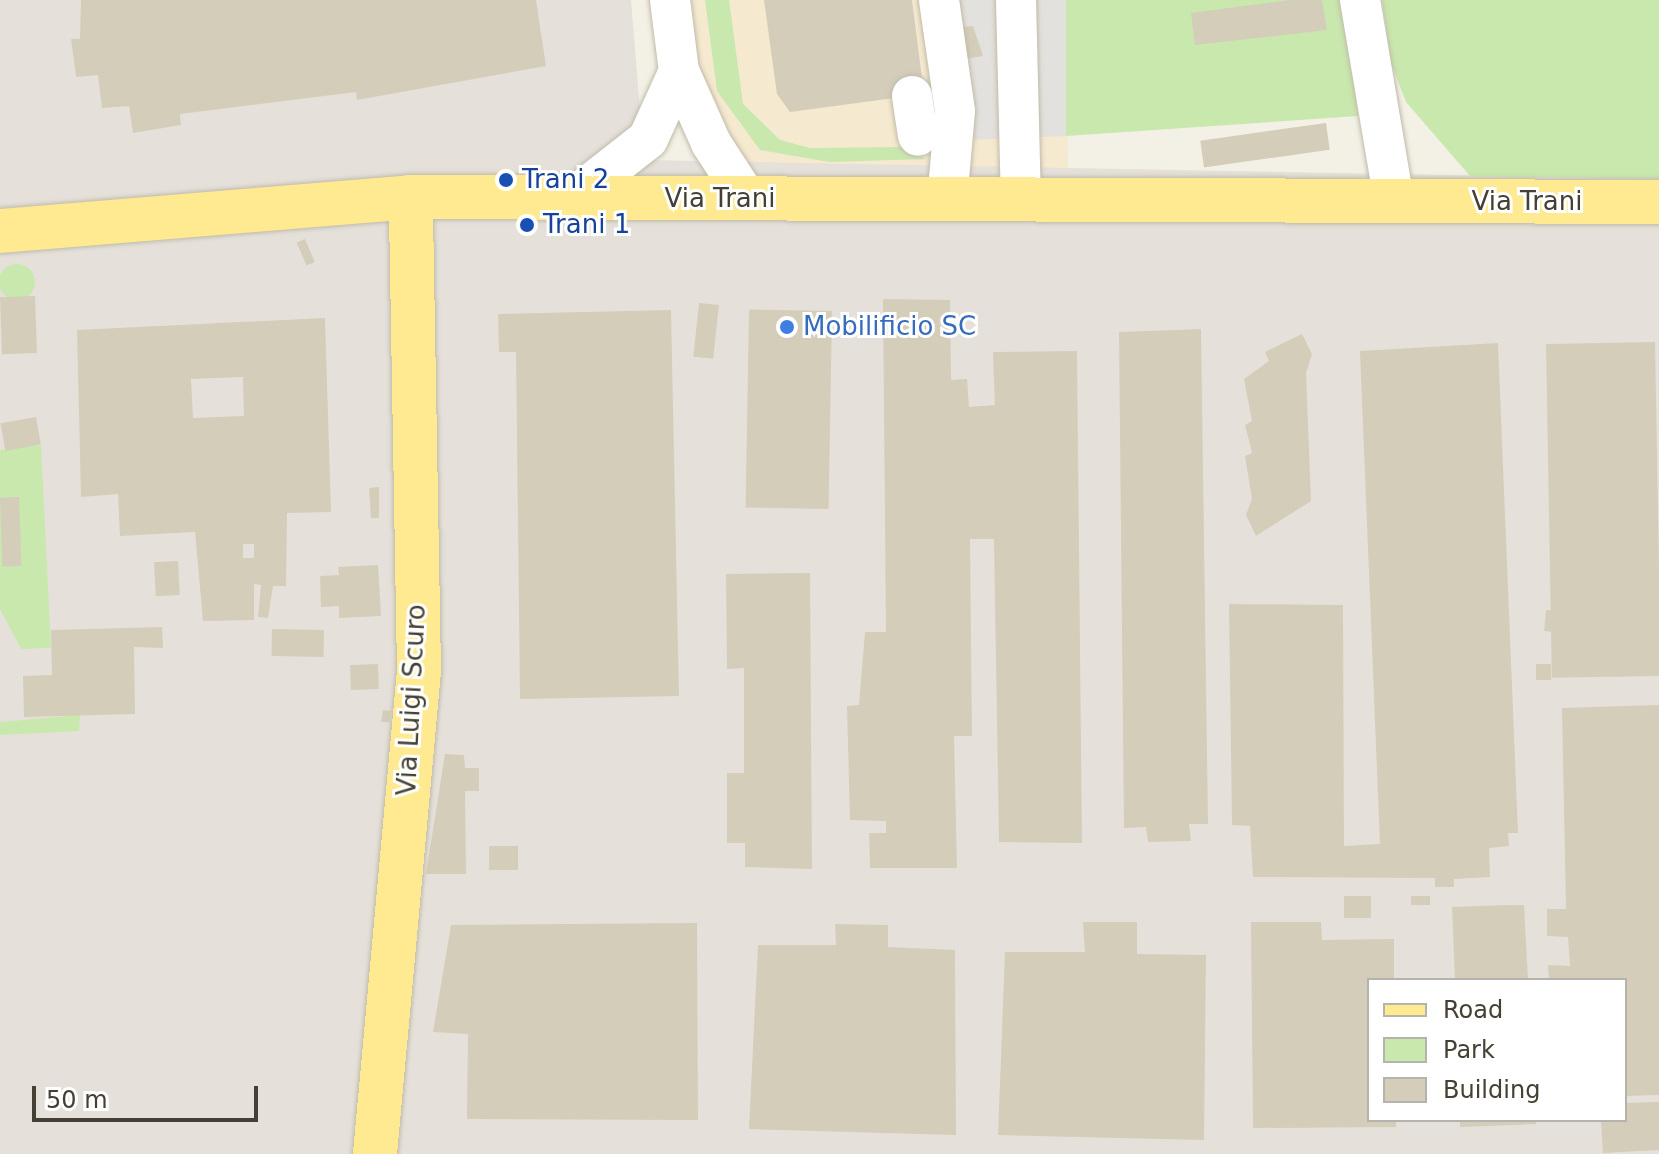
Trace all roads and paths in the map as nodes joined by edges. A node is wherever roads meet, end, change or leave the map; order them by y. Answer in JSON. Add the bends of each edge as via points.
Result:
{"nodes":[{"id":1,"x":670,"y":0,"type":"edge"},
{"id":2,"x":939,"y":0,"type":"edge"},
{"id":3,"x":1016,"y":0,"type":"edge"},
{"id":4,"x":1360,"y":0,"type":"edge"},
{"id":5,"x":679,"y":71,"type":"junction"},
{"id":6,"x":912,"y":96,"type":"dead end"},
{"id":7,"x":918,"y":136,"type":"dead end"},
{"id":8,"x":411,"y":197,"type":"junction"},
{"id":9,"x":746,"y":197,"type":"junction"},
{"id":10,"x":947,"y":200,"type":"junction"},
{"id":11,"x":1021,"y":200,"type":"junction"},
{"id":12,"x":569,"y":201,"type":"junction"},
{"id":13,"x":1394,"y":202,"type":"junction"},
{"id":14,"x":1659,"y":202,"type":"edge"},
{"id":15,"x":0,"y":231,"type":"edge"},
{"id":16,"x":375,"y":1154,"type":"edge"}],
"edges":[{"from":1,"to":5,"type":"street"},
{"from":2,"to":10,"type":"street","via":[[955,111]]},
{"from":3,"to":11,"type":"street"},
{"from":4,"to":13,"type":"street"},
{"from":5,"to":9,"type":"street","via":[[711,143]]},
{"from":5,"to":12,"type":"street","via":[[648,139]]},
{"from":6,"to":7,"type":"street"},
{"from":8,"to":12,"type":"main road","name":"Via Trani"},
{"from":8,"to":15,"type":"main road","name":"Via Trani"},
{"from":8,"to":16,"type":"main road","name":"Via Luigi Scuro","via":[[419,671]]},
{"from":9,"to":10,"type":"main road","name":"Via Trani"},
{"from":9,"to":12,"type":"main road","name":"Via Trani"},
{"from":10,"to":11,"type":"main road","name":"Via Trani"},
{"from":11,"to":13,"type":"main road","name":"Via Trani"},
{"from":13,"to":14,"type":"main road","name":"Via Trani"}]}
